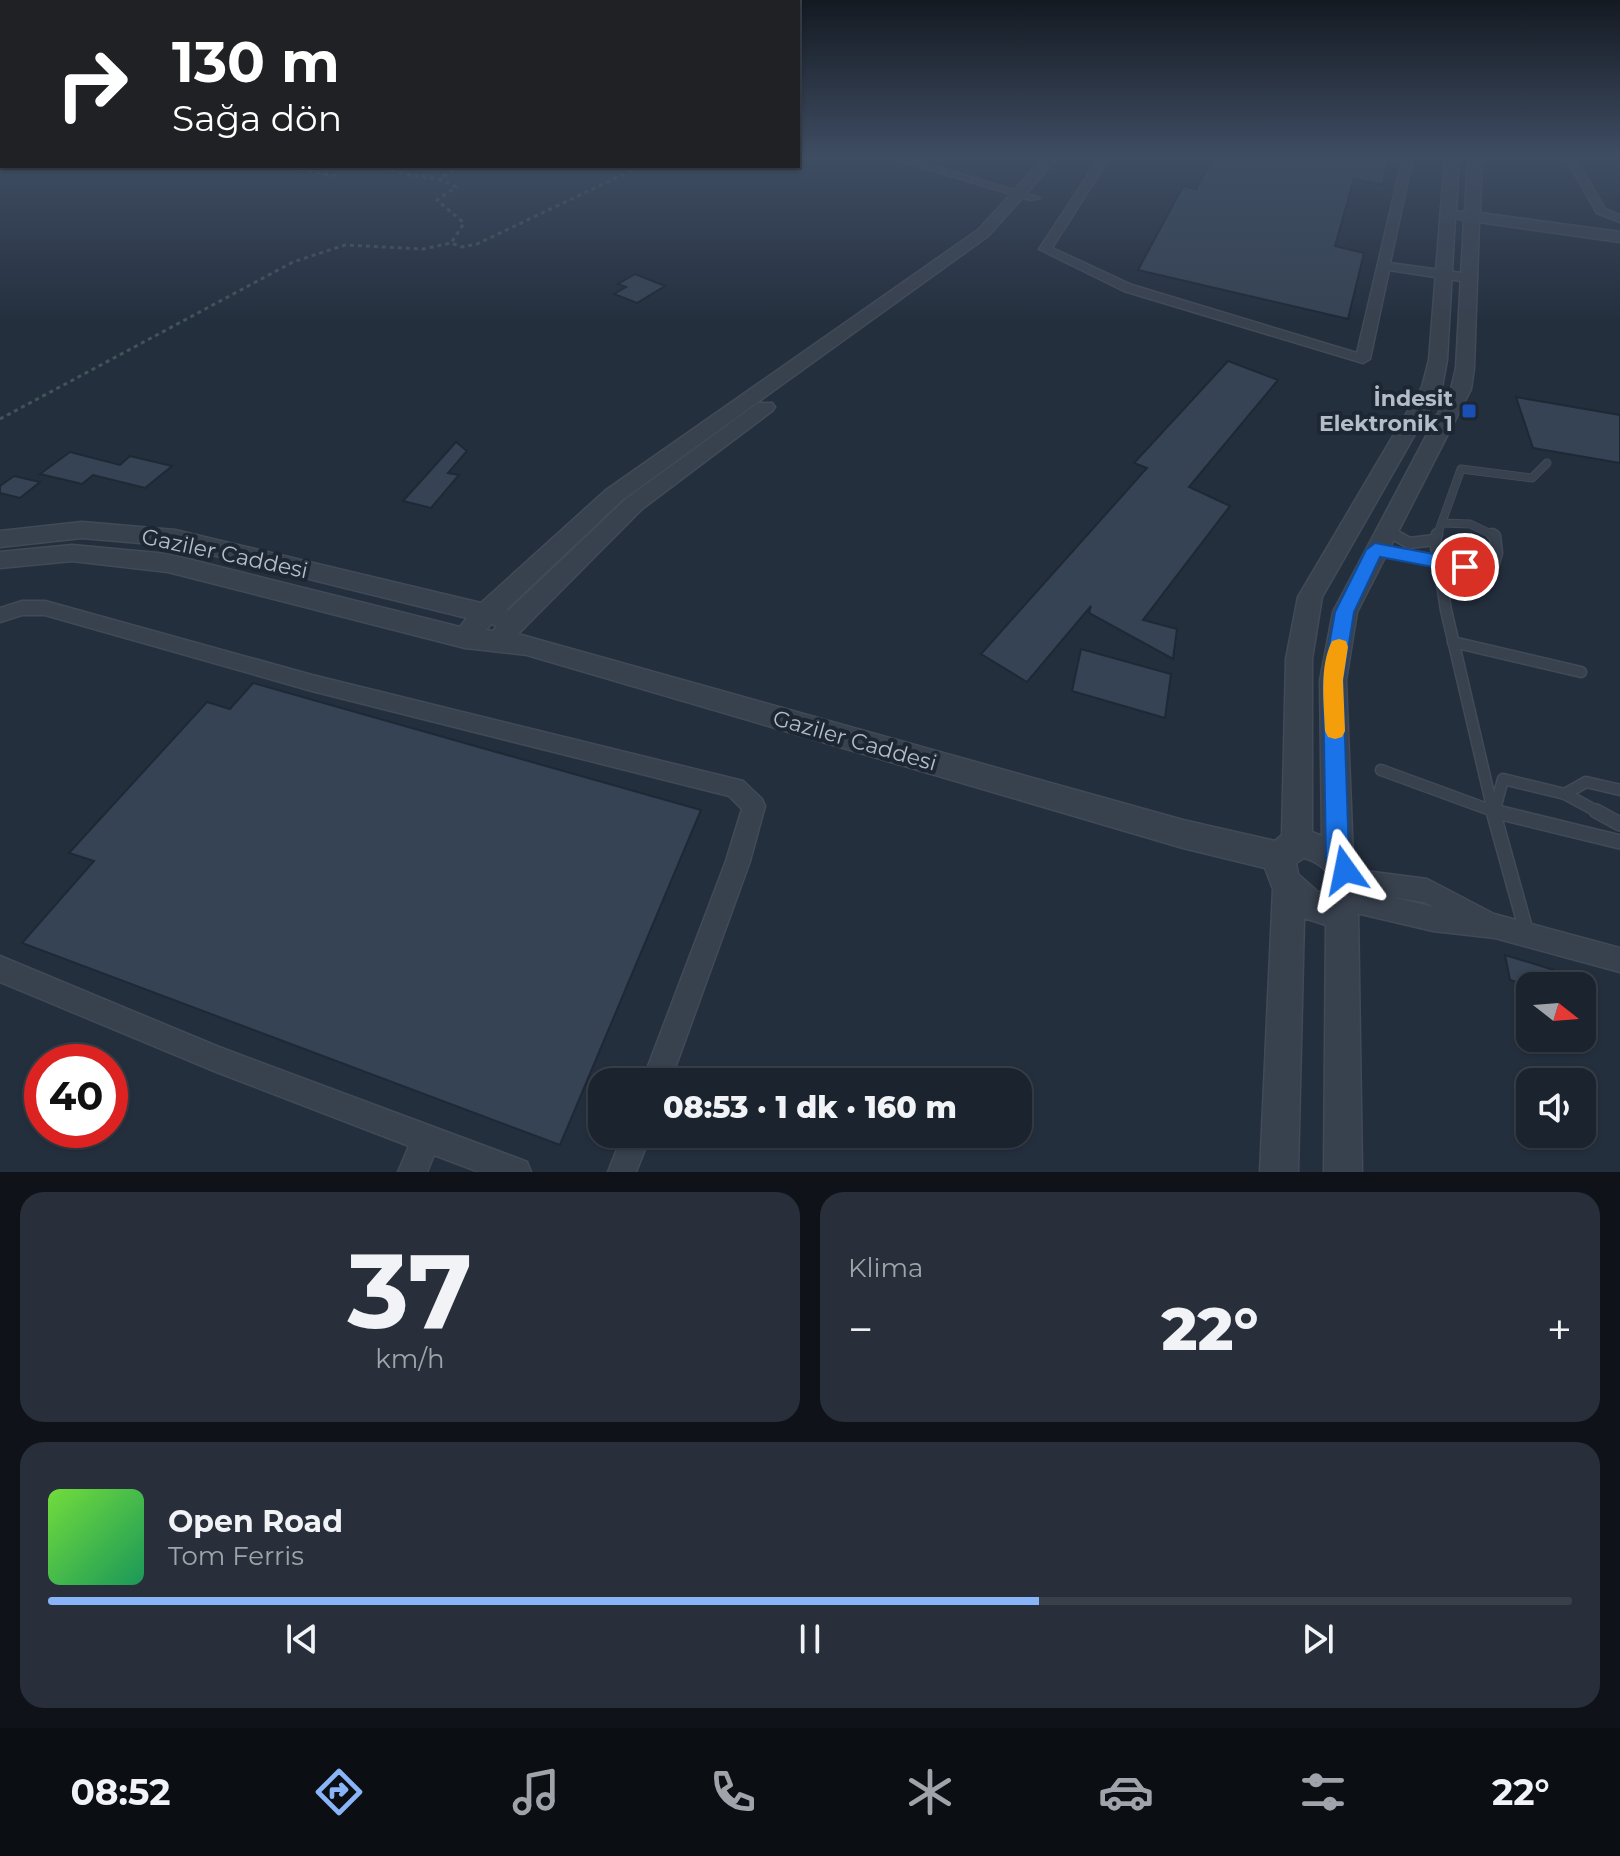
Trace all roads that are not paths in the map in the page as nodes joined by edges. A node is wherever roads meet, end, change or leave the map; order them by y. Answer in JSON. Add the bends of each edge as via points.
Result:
{"nodes":[{"id":1,"x":1009,"y":212,"type":"edge"},
{"id":2,"x":1017,"y":212,"type":"edge"},
{"id":3,"x":1069,"y":212,"type":"edge"},
{"id":4,"x":1397,"y":212,"type":"edge"},
{"id":5,"x":1449,"y":212,"type":"joint"},
{"id":6,"x":1473,"y":212,"type":"edge"},
{"id":7,"x":1473,"y":217,"type":"junction"},
{"id":8,"x":1620,"y":237,"type":"edge"},
{"id":9,"x":1387,"y":260,"type":"junction"},
{"id":10,"x":1434,"y":271,"type":"junction"},
{"id":11,"x":1468,"y":278,"type":"junction"},
{"id":12,"x":1547,"y":463,"type":"dead end"},
{"id":13,"x":1442,"y":523,"type":"junction"},
{"id":14,"x":1388,"y":528,"type":"junction"},
{"id":15,"x":0,"y":539,"type":"edge"},
{"id":16,"x":1435,"y":540,"type":"junction"},
{"id":17,"x":1375,"y":550,"type":"junction"},
{"id":18,"x":0,"y":560,"type":"edge"},
{"id":19,"x":1438,"y":562,"type":"junction"},
{"id":20,"x":485,"y":614,"type":"junction"},
{"id":21,"x":0,"y":615,"type":"edge"},
{"id":22,"x":520,"y":633,"type":"junction"},
{"id":23,"x":465,"y":638,"type":"junction"},
{"id":24,"x":1453,"y":642,"type":"junction"},
{"id":25,"x":1581,"y":672,"type":"dead end"},
{"id":26,"x":1381,"y":770,"type":"dead end"},
{"id":27,"x":1620,"y":790,"type":"edge"},
{"id":28,"x":1565,"y":794,"type":"junction"},
{"id":29,"x":1493,"y":811,"type":"junction"},
{"id":30,"x":1620,"y":824,"type":"edge"},
{"id":31,"x":1620,"y":842,"type":"edge"},
{"id":32,"x":1287,"y":867,"type":"junction"},
{"id":33,"x":1345,"y":886,"type":"junction"},
{"id":34,"x":1527,"y":934,"type":"junction"},
{"id":35,"x":1620,"y":960,"type":"edge"},
{"id":36,"x":0,"y":969,"type":"edge"},
{"id":37,"x":661,"y":1068,"type":"edge"},
{"id":38,"x":427,"y":1139,"type":"junction"},
{"id":39,"x":631,"y":1148,"type":"edge"},
{"id":40,"x":412,"y":1172,"type":"edge"},
{"id":41,"x":517,"y":1172,"type":"edge"},
{"id":42,"x":622,"y":1172,"type":"edge"},
{"id":43,"x":1279,"y":1172,"type":"edge"},
{"id":44,"x":1343,"y":1172,"type":"edge"}],
"edges":[{"from":1,"to":20,"type":"street","via":[[614,495]]},
{"from":2,"to":22,"type":"street","via":[[1001,234],[634,504]]},
{"from":3,"to":9,"type":"street","via":[[1045,249],[1128,288],[1363,359]]},
{"from":4,"to":9,"type":"street"},
{"from":5,"to":7,"type":"street"},
{"from":5,"to":10,"type":"street"},
{"from":6,"to":7,"type":"street"},
{"from":7,"to":8,"type":"street"},
{"from":7,"to":11,"type":"street"},
{"from":9,"to":10,"type":"street","via":[[1404,271]]},
{"from":10,"to":11,"type":"street"},
{"from":10,"to":32,"type":"street","via":[[1438,360],[1432,387],[1310,597],[1299,659]]},
{"from":11,"to":14,"type":"street","via":[[1461,389]]},
{"from":12,"to":13,"type":"lane","via":[[1532,478],[1461,469]]},
{"from":13,"to":16,"type":"lane"},
{"from":13,"to":19,"type":"lane","via":[[1480,525],[1495,536],[1497,553],[1492,571]]},
{"from":14,"to":16,"type":"lane","via":[[1403,542],[1420,545]]},
{"from":14,"to":17,"type":"street"},
{"from":15,"to":20,"type":"street","name":"Gaziler Caddesi","via":[[82,530],[175,538]]},
{"from":16,"to":19,"type":"lane"},
{"from":17,"to":19,"type":"lane"},
{"from":17,"to":33,"type":"street","via":[[1345,612],[1333,680]]},
{"from":18,"to":23,"type":"street","name":"Gaziler Caddesi","via":[[72,553],[168,563]]},
{"from":19,"to":24,"type":"lane"},
{"from":20,"to":22,"type":"street","name":"Gaziler Caddesi"},
{"from":20,"to":23,"type":"street"},
{"from":21,"to":37,"type":"street","via":[[45,608],[312,683],[735,788],[754,806]]},
{"from":22,"to":23,"type":"street","name":"Gaziler Caddesi","via":[[498,643]]},
{"from":22,"to":32,"type":"street","name":"Gaziler Caddesi"},
{"from":24,"to":25,"type":"lane"},
{"from":24,"to":29,"type":"lane"},
{"from":26,"to":29,"type":"lane"},
{"from":27,"to":28,"type":"lane","via":[[1586,782]]},
{"from":28,"to":29,"type":"lane","via":[[1503,779]]},
{"from":28,"to":30,"type":"lane"},
{"from":29,"to":31,"type":"lane"},
{"from":29,"to":34,"type":"lane"},
{"from":32,"to":33,"type":"street","via":[[1315,846]]},
{"from":32,"to":33,"type":"street","via":[[1298,899],[1322,909]]},
{"from":32,"to":43,"type":"street"},
{"from":33,"to":34,"type":"street","via":[[1433,919]]},
{"from":33,"to":44,"type":"street"},
{"from":34,"to":35,"type":"street"},
{"from":36,"to":38,"type":"street"},
{"from":38,"to":40,"type":"street"},
{"from":38,"to":41,"type":"street"},
{"from":39,"to":42,"type":"street"}]}
